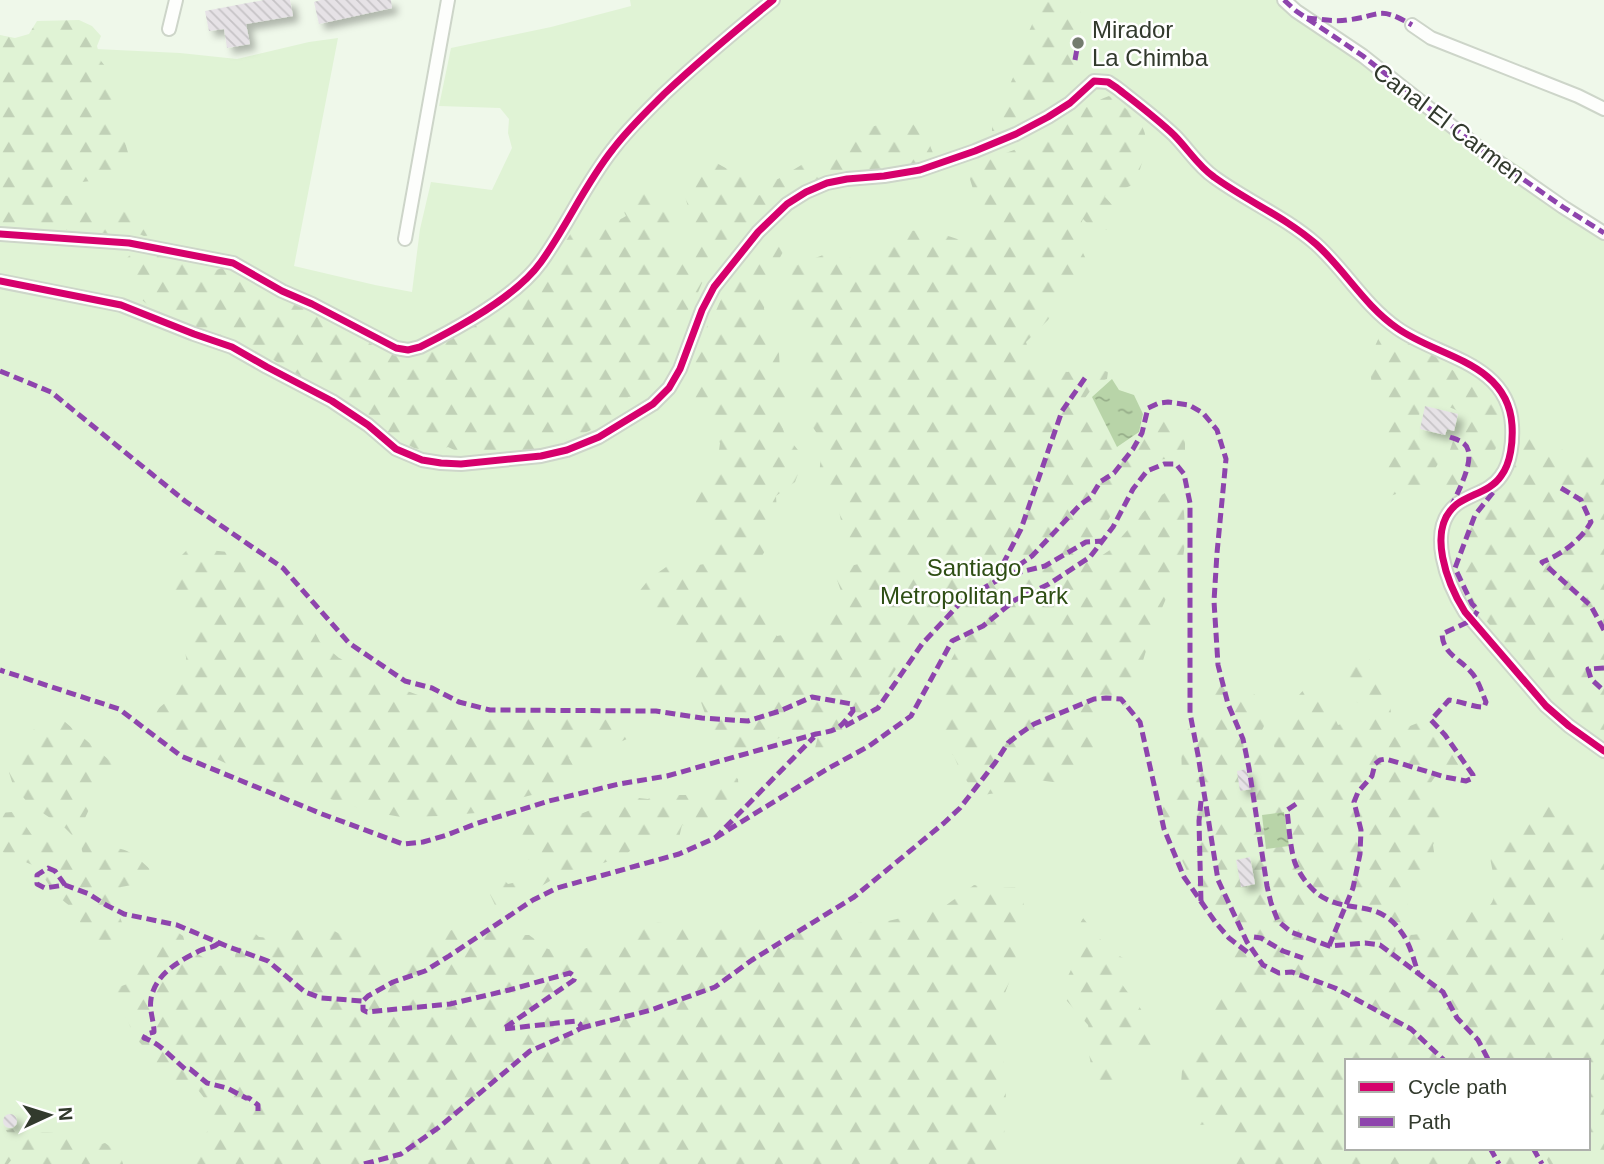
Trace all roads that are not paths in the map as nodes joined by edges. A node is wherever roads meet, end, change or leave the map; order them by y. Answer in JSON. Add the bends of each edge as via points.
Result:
{"nodes":[{"id":1,"x":176,"y":0,"type":"edge"},
{"id":2,"x":448,"y":0,"type":"edge"},
{"id":3,"x":773,"y":0,"type":"edge"},
{"id":4,"x":1284,"y":0,"type":"edge"},
{"id":5,"x":1412,"y":25,"type":"dead end"},
{"id":6,"x":169,"y":29,"type":"dead end"},
{"id":7,"x":1604,"y":109,"type":"edge"},
{"id":8,"x":1604,"y":233,"type":"edge"},
{"id":9,"x":0,"y":234,"type":"edge"},
{"id":10,"x":405,"y":239,"type":"dead end"},
{"id":11,"x":0,"y":281,"type":"edge"},
{"id":12,"x":1604,"y":751,"type":"edge"}],
"edges":[{"from":1,"to":6,"type":"street"},
{"from":2,"to":10,"type":"street"},
{"from":3,"to":9,"type":"street","via":[[704,57],[614,147],[540,263],[519,286],[420,347],[396,348],[233,263],[129,243]]},
{"from":4,"to":8,"type":"street","name":"Canal El Carmen","via":[[1486,154]]},
{"from":5,"to":7,"type":"street","via":[[1432,38]]},
{"from":11,"to":12,"type":"street","via":[[121,305],[232,346],[332,401],[396,449],[422,460],[461,464],[541,456],[599,437],[653,404],[669,388],[714,288],[758,232],[787,204],[827,183],[941,164],[1048,117],[1094,81],[1108,82],[1165,127],[1212,176],[1318,246],[1399,330],[1457,357],[1498,387],[1509,405],[1510,456],[1494,484],[1449,513],[1442,537],[1444,567],[1465,612],[1533,692]]}]}
